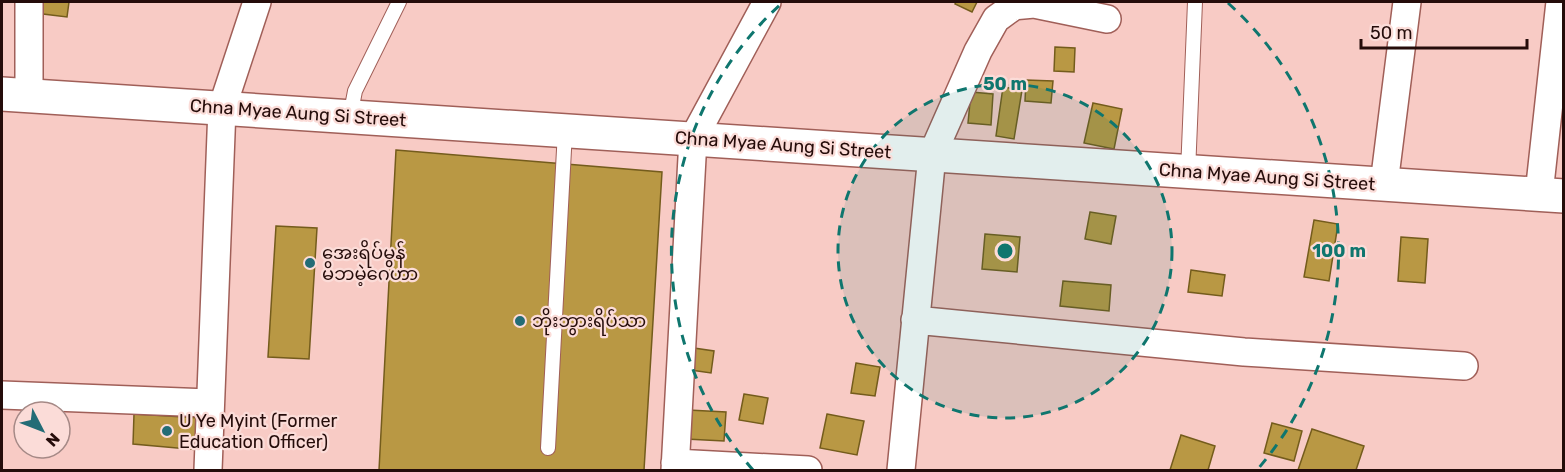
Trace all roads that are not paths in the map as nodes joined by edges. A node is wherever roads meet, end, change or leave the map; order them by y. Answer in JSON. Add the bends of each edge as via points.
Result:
{"nodes":[{"id":1,"x":29,"y":2,"type":"edge"},
{"id":2,"x":257,"y":2,"type":"edge"},
{"id":3,"x":399,"y":2,"type":"edge"},
{"id":4,"x":766,"y":2,"type":"edge"},
{"id":5,"x":1195,"y":2,"type":"edge"},
{"id":6,"x":1407,"y":2,"type":"edge"},
{"id":7,"x":1560,"y":2,"type":"edge"},
{"id":8,"x":1107,"y":19,"type":"dead end"},
{"id":9,"x":15,"y":95,"type":"edge"},
{"id":10,"x":222,"y":108,"type":"junction"},
{"id":11,"x":350,"y":117,"type":"junction"},
{"id":12,"x":565,"y":131,"type":"junction"},
{"id":13,"x":693,"y":139,"type":"junction"},
{"id":14,"x":932,"y":155,"type":"junction"},
{"id":15,"x":1188,"y":172,"type":"junction"},
{"id":16,"x":1384,"y":184,"type":"junction"},
{"id":17,"x":1551,"y":195,"type":"edge"},
{"id":18,"x":915,"y":320,"type":"junction"},
{"id":19,"x":1464,"y":366,"type":"dead end"},
{"id":20,"x":2,"y":395,"type":"edge"},
{"id":21,"x":209,"y":403,"type":"junction"},
{"id":22,"x":548,"y":448,"type":"dead end"},
{"id":23,"x":675,"y":467,"type":"edge"},
{"id":24,"x":208,"y":471,"type":"edge"},
{"id":25,"x":808,"y":471,"type":"edge"},
{"id":26,"x":901,"y":471,"type":"edge"}],
"edges":[{"from":1,"to":9,"type":"street"},
{"from":2,"to":10,"type":"street"},
{"from":3,"to":11,"type":"lane","via":[[355,92]]},
{"from":4,"to":13,"type":"street"},
{"from":5,"to":15,"type":"lane"},
{"from":6,"to":16,"type":"street"},
{"from":7,"to":17,"type":"street"},
{"from":8,"to":14,"type":"street","via":[[1034,4],[1014,6],[996,19]]},
{"from":9,"to":10,"type":"street","name":"Chna Myae Aung Si Street"},
{"from":10,"to":11,"type":"street","name":"Chna Myae Aung Si Street"},
{"from":10,"to":21,"type":"street"},
{"from":11,"to":12,"type":"street","name":"Chna Myae Aung Si Street"},
{"from":12,"to":13,"type":"street","name":"Chna Myae Aung Si Street"},
{"from":12,"to":22,"type":"lane"},
{"from":13,"to":14,"type":"street","name":"Chna Myae Aung Si Street"},
{"from":13,"to":23,"type":"street"},
{"from":14,"to":15,"type":"street","name":"Chna Myae Aung Si Street"},
{"from":14,"to":18,"type":"street"},
{"from":15,"to":16,"type":"street","name":"Chna Myae Aung Si Street"},
{"from":16,"to":17,"type":"street","name":"Chna Myae Aung Si Street"},
{"from":18,"to":19,"type":"street","via":[[1244,352]]},
{"from":18,"to":26,"type":"street"},
{"from":20,"to":21,"type":"street"},
{"from":21,"to":24,"type":"street"},
{"from":23,"to":25,"type":"street"}]}
